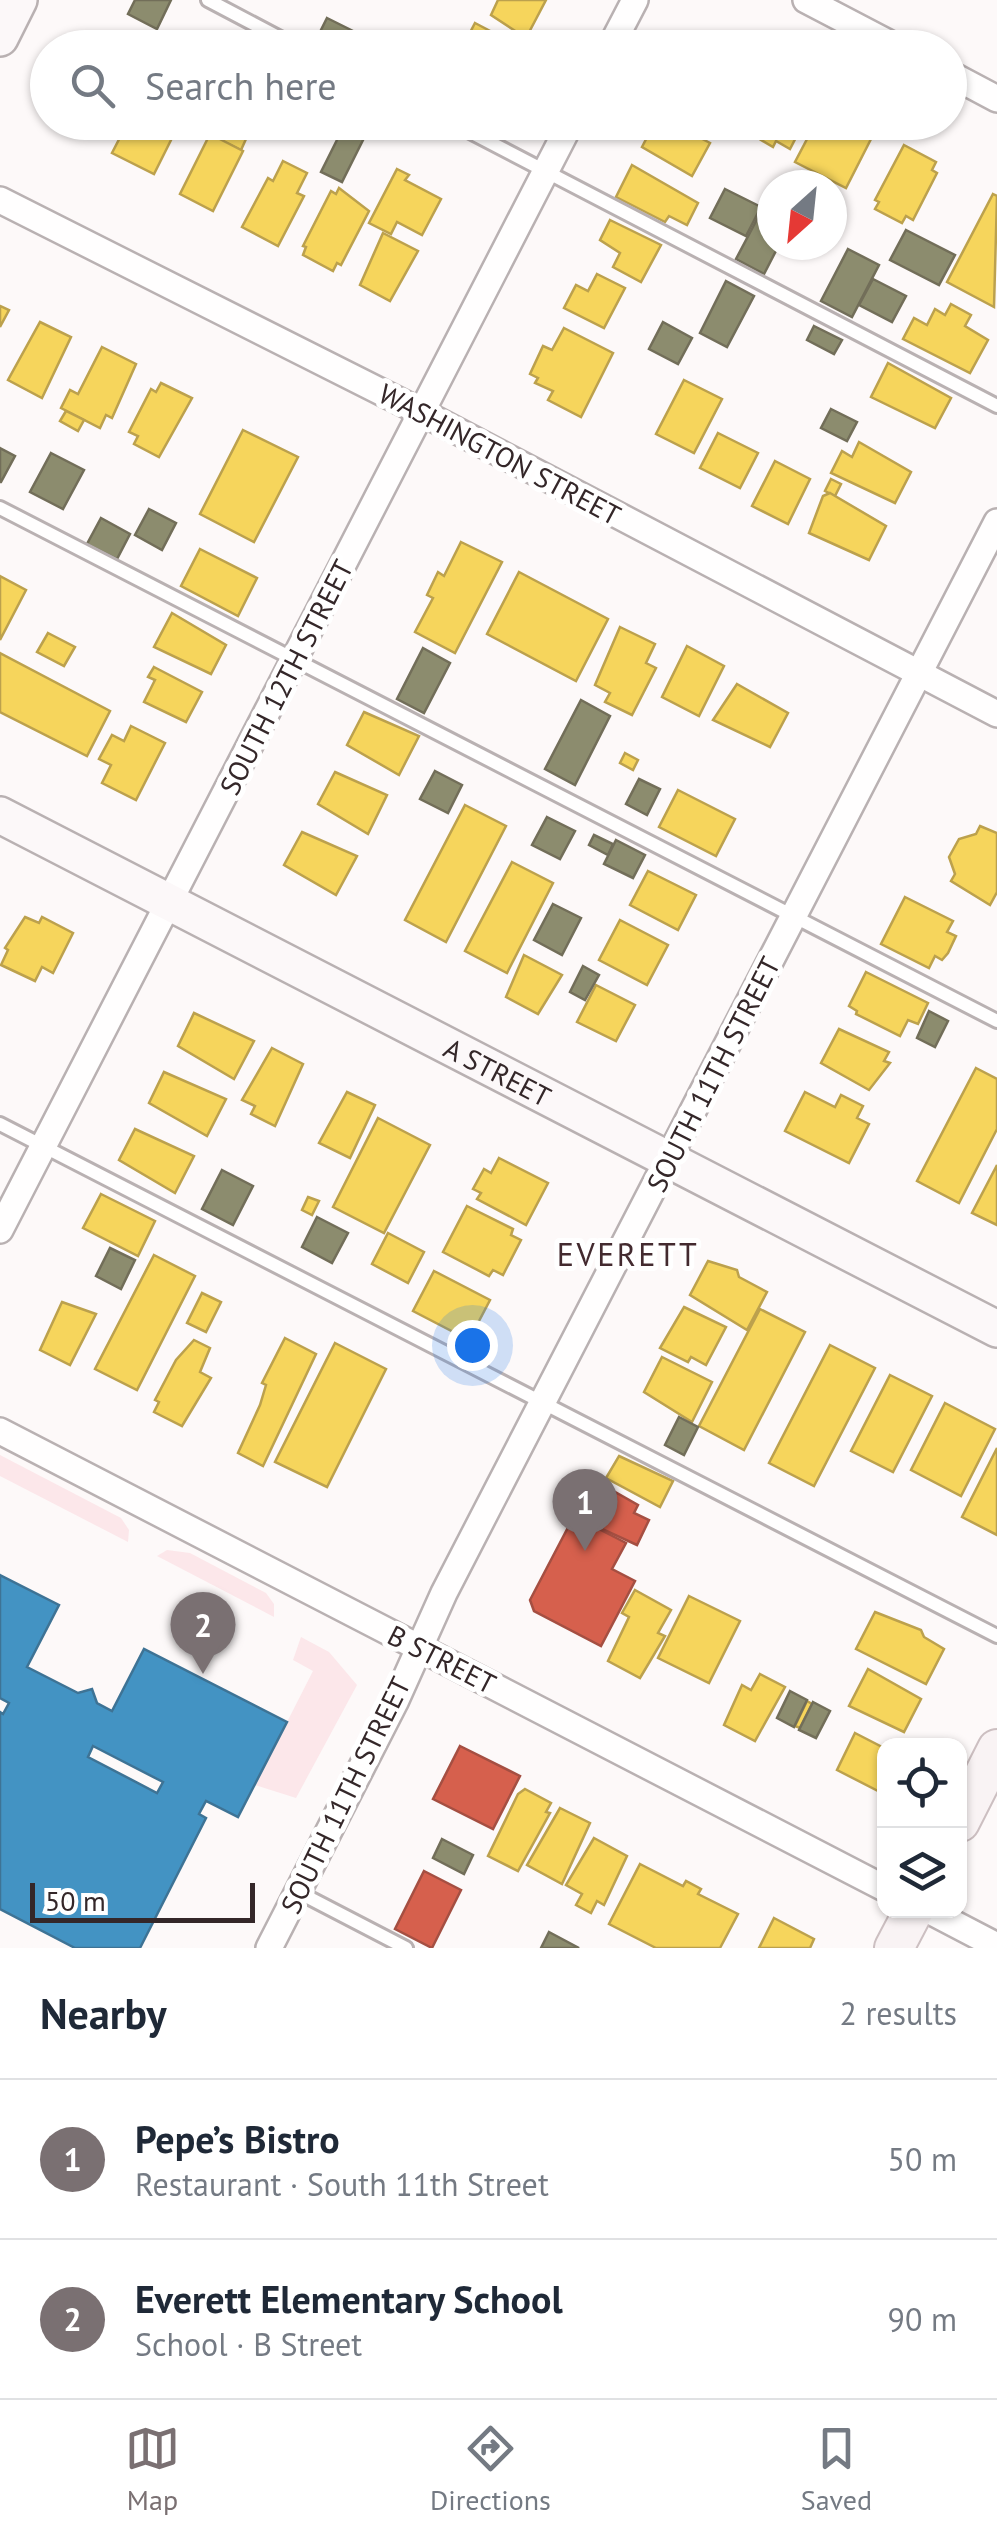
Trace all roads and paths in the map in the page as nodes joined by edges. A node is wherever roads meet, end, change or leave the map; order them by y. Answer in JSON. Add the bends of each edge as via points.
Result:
{"nodes":[{"id":1,"x":19,"y":0,"type":"edge"},
{"id":2,"x":208,"y":0,"type":"edge"},
{"id":3,"x":635,"y":0,"type":"edge"},
{"id":4,"x":806,"y":0,"type":"edge"},
{"id":5,"x":264,"y":30,"type":"edge"},
{"id":6,"x":619,"y":30,"type":"edge"},
{"id":7,"x":864,"y":30,"type":"edge"},
{"id":8,"x":0,"y":38,"type":"edge"},
{"id":9,"x":967,"y":83,"type":"edge"},
{"id":10,"x":997,"y":98,"type":"edge"},
{"id":11,"x":485,"y":140,"type":"edge"},
{"id":12,"x":562,"y":140,"type":"edge"},
{"id":13,"x":545,"y":172,"type":"junction"},
{"id":14,"x":0,"y":200,"type":"edge"},
{"id":15,"x":997,"y":406,"type":"edge"},
{"id":16,"x":420,"y":412,"type":"junction"},
{"id":17,"x":0,"y":508,"type":"edge"},
{"id":18,"x":997,"y":522,"type":"edge"},
{"id":19,"x":295,"y":659,"type":"junction"},
{"id":20,"x":919,"y":674,"type":"junction"},
{"id":21,"x":997,"y":714,"type":"edge"},
{"id":22,"x":0,"y":815,"type":"edge"},
{"id":23,"x":170,"y":903,"type":"junction"},
{"id":24,"x":793,"y":917,"type":"junction"},
{"id":25,"x":997,"y":1021,"type":"edge"},
{"id":26,"x":0,"y":1124,"type":"edge"},
{"id":27,"x":44,"y":1146,"type":"junction"},
{"id":28,"x":668,"y":1161,"type":"junction"},
{"id":29,"x":0,"y":1230,"type":"edge"},
{"id":30,"x":997,"y":1329,"type":"edge"},
{"id":31,"x":544,"y":1404,"type":"junction"},
{"id":32,"x":0,"y":1430,"type":"edge"},
{"id":33,"x":997,"y":1636,"type":"edge"},
{"id":34,"x":417,"y":1646,"type":"junction"},
{"id":35,"x":997,"y":1749,"type":"edge"},
{"id":36,"x":967,"y":1808,"type":"edge"},
{"id":37,"x":877,"y":1884,"type":"edge"},
{"id":38,"x":298,"y":1892,"type":"junction"},
{"id":39,"x":910,"y":1918,"type":"edge"},
{"id":40,"x":943,"y":1918,"type":"edge"},
{"id":41,"x":997,"y":1946,"type":"edge"},
{"id":42,"x":269,"y":1948,"type":"edge"},
{"id":43,"x":406,"y":1948,"type":"edge"},
{"id":44,"x":894,"y":1948,"type":"edge"}],
"edges":[{"from":1,"to":8,"type":"main road"},
{"from":2,"to":5,"type":"lane"},
{"from":3,"to":6,"type":"street"},
{"from":4,"to":7,"type":"street"},
{"from":9,"to":10,"type":"street"},
{"from":11,"to":13,"type":"lane"},
{"from":12,"to":13,"type":"street","name":"SOUTH 12TH STREET"},
{"from":13,"to":15,"type":"lane"},
{"from":13,"to":16,"type":"street","name":"SOUTH 12TH STREET"},
{"from":14,"to":16,"type":"street","name":"WASHINGTON STREET"},
{"from":16,"to":19,"type":"street","name":"SOUTH 12TH STREET"},
{"from":16,"to":20,"type":"street","name":"WASHINGTON STREET"},
{"from":17,"to":19,"type":"lane"},
{"from":18,"to":20,"type":"street","name":"SOUTH 11TH STREET"},
{"from":19,"to":23,"type":"street","name":"SOUTH 12TH STREET"},
{"from":19,"to":24,"type":"lane"},
{"from":20,"to":21,"type":"street","name":"WASHINGTON STREET"},
{"from":20,"to":24,"type":"street","name":"SOUTH 11TH STREET"},
{"from":22,"to":23,"type":"main road","name":"A STREET"},
{"from":23,"to":27,"type":"street","name":"SOUTH 12TH STREET"},
{"from":23,"to":28,"type":"main road","name":"A STREET"},
{"from":24,"to":25,"type":"lane"},
{"from":24,"to":28,"type":"street","name":"SOUTH 11TH STREET"},
{"from":26,"to":27,"type":"lane"},
{"from":27,"to":29,"type":"street","name":"SOUTH 12TH STREET"},
{"from":27,"to":31,"type":"lane"},
{"from":28,"to":30,"type":"main road","name":"A STREET"},
{"from":28,"to":31,"type":"street","name":"SOUTH 11TH STREET"},
{"from":31,"to":33,"type":"lane"},
{"from":31,"to":34,"type":"street","name":"SOUTH 11TH STREET"},
{"from":32,"to":34,"type":"street","name":"B STREET"},
{"from":34,"to":37,"type":"street","name":"B STREET"},
{"from":34,"to":38,"type":"street","name":"SOUTH 11TH STREET"},
{"from":35,"to":36,"type":"main road"},
{"from":38,"to":42,"type":"street","name":"SOUTH 11TH STREET"},
{"from":38,"to":43,"type":"lane"},
{"from":39,"to":44,"type":"main road"},
{"from":40,"to":41,"type":"street"}]}
